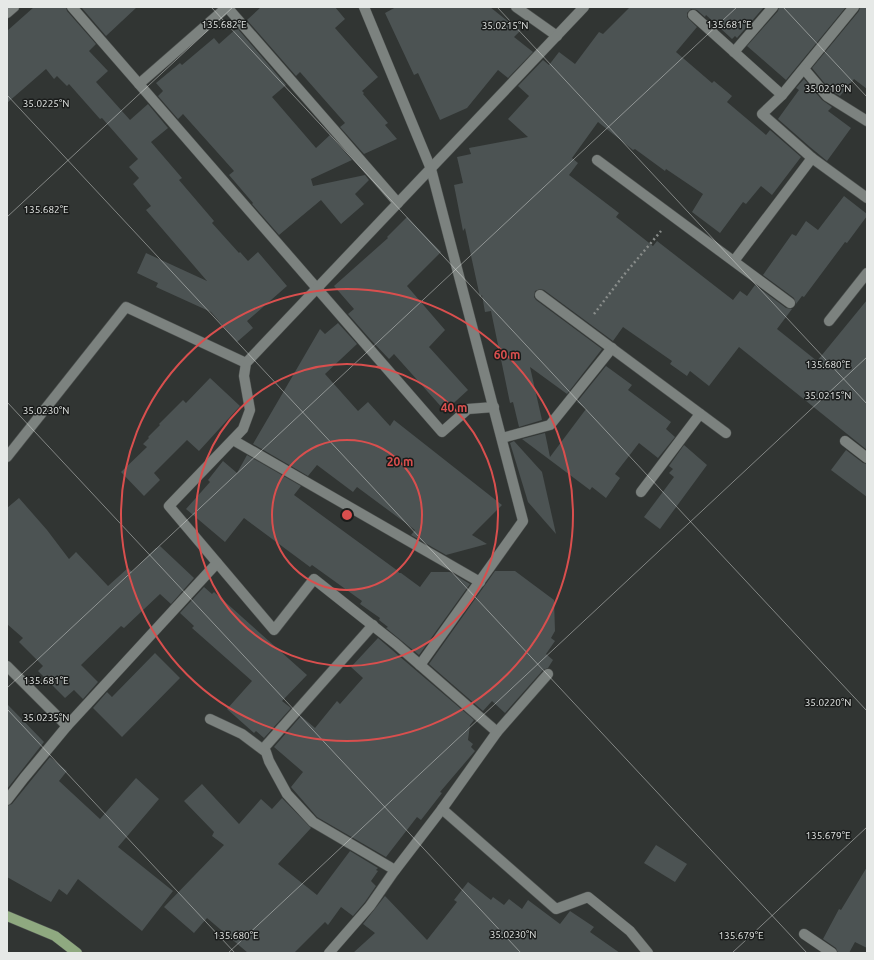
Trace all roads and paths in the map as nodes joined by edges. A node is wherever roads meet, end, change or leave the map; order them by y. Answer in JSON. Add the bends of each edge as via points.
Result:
{"nodes":[{"id":1,"x":14,"y":7,"type":"edge"},
{"id":2,"x":72,"y":7,"type":"edge"},
{"id":3,"x":227,"y":7,"type":"edge"},
{"id":4,"x":364,"y":7,"type":"edge"},
{"id":5,"x":516,"y":7,"type":"edge"},
{"id":6,"x":584,"y":7,"type":"edge"},
{"id":7,"x":773,"y":7,"type":"edge"},
{"id":8,"x":854,"y":7,"type":"edge"},
{"id":9,"x":7,"y":13,"type":"edge"},
{"id":10,"x":693,"y":15,"type":"dead end"},
{"id":11,"x":557,"y":36,"type":"junction"},
{"id":12,"x":734,"y":52,"type":"junction"},
{"id":13,"x":804,"y":68,"type":"junction"},
{"id":14,"x":139,"y":84,"type":"junction"},
{"id":15,"x":782,"y":95,"type":"junction"},
{"id":16,"x":867,"y":121,"type":"edge"},
{"id":17,"x":812,"y":158,"type":"junction"},
{"id":18,"x":597,"y":160,"type":"dead end"},
{"id":19,"x":431,"y":169,"type":"junction"},
{"id":20,"x":867,"y":198,"type":"edge"},
{"id":21,"x":398,"y":203,"type":"junction"},
{"id":22,"x":673,"y":216,"type":"junction"},
{"id":23,"x":734,"y":261,"type":"junction"},
{"id":24,"x":867,"y":273,"type":"edge"},
{"id":25,"x":317,"y":288,"type":"junction"},
{"id":26,"x":540,"y":295,"type":"dead end"},
{"id":27,"x":790,"y":303,"type":"dead end"},
{"id":28,"x":828,"y":321,"type":"dead end"},
{"id":29,"x":584,"y":328,"type":"junction"},
{"id":30,"x":612,"y":348,"type":"junction"},
{"id":31,"x":246,"y":363,"type":"junction"},
{"id":32,"x":494,"y":407,"type":"junction"},
{"id":33,"x":700,"y":414,"type":"junction"},
{"id":34,"x":726,"y":433,"type":"dead end"},
{"id":35,"x":502,"y":438,"type":"junction"},
{"id":36,"x":233,"y":440,"type":"junction"},
{"id":37,"x":845,"y":441,"type":"dead end"},
{"id":38,"x":7,"y":457,"type":"edge"},
{"id":39,"x":867,"y":458,"type":"edge"},
{"id":40,"x":641,"y":492,"type":"dead end"},
{"id":41,"x":217,"y":563,"type":"junction"},
{"id":42,"x":480,"y":582,"type":"junction"},
{"id":43,"x":373,"y":625,"type":"junction"},
{"id":44,"x":420,"y":665,"type":"junction"},
{"id":45,"x":7,"y":666,"type":"edge"},
{"id":46,"x":548,"y":674,"type":"dead end"},
{"id":47,"x":210,"y":719,"type":"dead end"},
{"id":48,"x":67,"y":726,"type":"junction"},
{"id":49,"x":497,"y":732,"type":"junction"},
{"id":50,"x":262,"y":749,"type":"junction"},
{"id":51,"x":7,"y":800,"type":"edge"},
{"id":52,"x":442,"y":809,"type":"junction"},
{"id":53,"x":395,"y":870,"type":"junction"},
{"id":54,"x":7,"y":916,"type":"edge"},
{"id":55,"x":804,"y":934,"type":"dead end"},
{"id":56,"x":77,"y":953,"type":"edge"},
{"id":57,"x":329,"y":953,"type":"edge"},
{"id":58,"x":648,"y":953,"type":"edge"},
{"id":59,"x":832,"y":953,"type":"edge"}],
"edges":[{"from":1,"to":9,"type":"street"},
{"from":2,"to":14,"type":"street"},
{"from":3,"to":14,"type":"street"},
{"from":3,"to":21,"type":"street"},
{"from":4,"to":19,"type":"street"},
{"from":5,"to":11,"type":"street"},
{"from":6,"to":11,"type":"street"},
{"from":7,"to":12,"type":"street"},
{"from":8,"to":13,"type":"street"},
{"from":10,"to":12,"type":"street"},
{"from":11,"to":19,"type":"street"},
{"from":12,"to":15,"type":"street"},
{"from":13,"to":15,"type":"street"},
{"from":13,"to":16,"type":"street","via":[[827,96]]},
{"from":14,"to":25,"type":"street"},
{"from":15,"to":17,"type":"street","via":[[762,114]]},
{"from":17,"to":20,"type":"street"},
{"from":17,"to":23,"type":"street"},
{"from":18,"to":22,"type":"street"},
{"from":19,"to":21,"type":"street"},
{"from":19,"to":32,"type":"street"},
{"from":21,"to":25,"type":"street"},
{"from":22,"to":23,"type":"street"},
{"from":22,"to":29,"type":"path"},
{"from":23,"to":27,"type":"street"},
{"from":24,"to":28,"type":"street"},
{"from":25,"to":31,"type":"street"},
{"from":25,"to":32,"type":"street","via":[[442,432],[468,409]]},
{"from":26,"to":29,"type":"street"},
{"from":29,"to":30,"type":"street"},
{"from":30,"to":33,"type":"street"},
{"from":30,"to":35,"type":"street","via":[[550,425]]},
{"from":31,"to":36,"type":"street","via":[[244,376],[250,410],[243,428]]},
{"from":31,"to":38,"type":"street","via":[[126,308]]},
{"from":32,"to":35,"type":"street"},
{"from":33,"to":34,"type":"street"},
{"from":33,"to":40,"type":"street"},
{"from":35,"to":42,"type":"street","via":[[523,521]]},
{"from":36,"to":41,"type":"street","via":[[169,506]]},
{"from":36,"to":42,"type":"street"},
{"from":37,"to":39,"type":"street"},
{"from":41,"to":43,"type":"street","via":[[274,630],[314,579]]},
{"from":41,"to":48,"type":"street"},
{"from":42,"to":44,"type":"street"},
{"from":43,"to":44,"type":"street"},
{"from":43,"to":50,"type":"street"},
{"from":44,"to":49,"type":"street"},
{"from":45,"to":48,"type":"street"},
{"from":46,"to":49,"type":"street"},
{"from":47,"to":50,"type":"street","via":[[242,734]]},
{"from":48,"to":51,"type":"street"},
{"from":49,"to":52,"type":"street"},
{"from":50,"to":53,"type":"street","via":[[266,752],[287,794],[313,822]]},
{"from":52,"to":53,"type":"street"},
{"from":52,"to":58,"type":"street","via":[[556,909],[588,897],[630,931]]},
{"from":53,"to":57,"type":"street","via":[[370,906]]},
{"from":54,"to":56,"type":"main road","via":[[55,936]]},
{"from":55,"to":59,"type":"street"}]}
